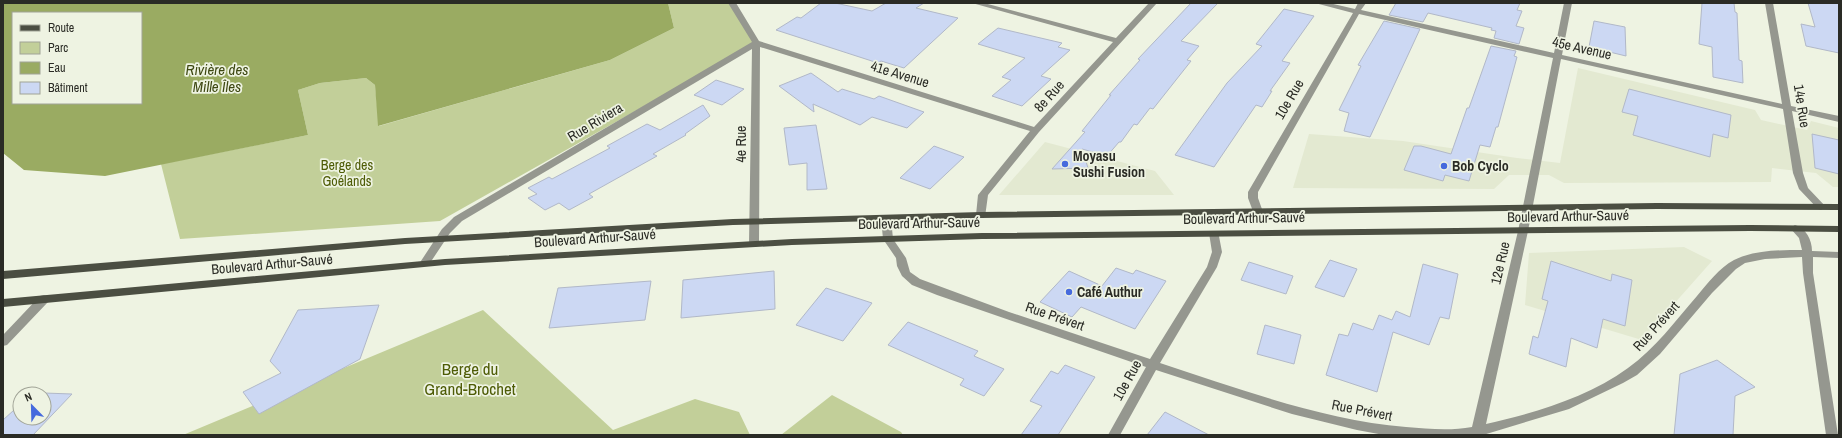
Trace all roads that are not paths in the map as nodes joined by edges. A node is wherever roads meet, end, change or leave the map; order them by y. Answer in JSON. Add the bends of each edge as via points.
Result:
{"nodes":[{"id":1,"x":732,"y":3,"type":"edge"},
{"id":2,"x":976,"y":3,"type":"edge"},
{"id":3,"x":1153,"y":3,"type":"edge"},
{"id":4,"x":1319,"y":3,"type":"edge"},
{"id":5,"x":1362,"y":3,"type":"edge"},
{"id":6,"x":1568,"y":3,"type":"edge"},
{"id":7,"x":1769,"y":3,"type":"edge"},
{"id":8,"x":1357,"y":12,"type":"junction"},
{"id":9,"x":1117,"y":41,"type":"junction"},
{"id":10,"x":756,"y":43,"type":"junction"},
{"id":11,"x":1558,"y":56,"type":"junction"},
{"id":12,"x":1787,"y":108,"type":"junction"},
{"id":13,"x":1839,"y":119,"type":"edge"},
{"id":14,"x":1036,"y":130,"type":"junction"},
{"id":15,"x":1821,"y":207,"type":"junction"},
{"id":16,"x":1839,"y":207,"type":"edge"},
{"id":17,"x":1527,"y":208,"type":"junction"},
{"id":18,"x":1258,"y":212,"type":"junction"},
{"id":19,"x":981,"y":215,"type":"junction"},
{"id":20,"x":886,"y":218,"type":"junction"},
{"id":21,"x":756,"y":222,"type":"junction"},
{"id":22,"x":1795,"y":228,"type":"junction"},
{"id":23,"x":1839,"y":229,"type":"edge"},
{"id":24,"x":1523,"y":231,"type":"junction"},
{"id":25,"x":1214,"y":233,"type":"junction"},
{"id":26,"x":441,"y":239,"type":"junction"},
{"id":27,"x":888,"y":239,"type":"junction"},
{"id":28,"x":754,"y":244,"type":"junction"},
{"id":29,"x":1807,"y":254,"type":"junction"},
{"id":30,"x":1839,"y":255,"type":"edge"},
{"id":31,"x":424,"y":264,"type":"junction"},
{"id":32,"x":3,"y":275,"type":"edge"},
{"id":33,"x":44,"y":299,"type":"junction"},
{"id":34,"x":3,"y":303,"type":"edge"},
{"id":35,"x":3,"y":342,"type":"edge"},
{"id":36,"x":1153,"y":365,"type":"junction"},
{"id":37,"x":1477,"y":433,"type":"edge"},
{"id":38,"x":1114,"y":435,"type":"edge"},
{"id":39,"x":1832,"y":435,"type":"edge"}],
"edges":[{"from":1,"to":10,"type":"street"},
{"from":2,"to":9,"type":"street"},
{"from":3,"to":9,"type":"street","name":"8e Rue"},
{"from":4,"to":8,"type":"street","name":"45e Avenue"},
{"from":5,"to":8,"type":"street","name":"10e Rue"},
{"from":6,"to":11,"type":"street","name":"12e Rue"},
{"from":7,"to":12,"type":"street","name":"14e Rue"},
{"from":8,"to":11,"type":"street","name":"45e Avenue"},
{"from":8,"to":18,"type":"street","name":"10e Rue","via":[[1253,192]]},
{"from":9,"to":14,"type":"street","name":"8e Rue"},
{"from":10,"to":14,"type":"street","name":"41e Avenue"},
{"from":10,"to":21,"type":"street","name":"4e Rue"},
{"from":10,"to":26,"type":"street","name":"Rue Riviera","via":[[458,219]]},
{"from":11,"to":12,"type":"street","name":"45e Avenue"},
{"from":11,"to":17,"type":"street","name":"12e Rue"},
{"from":12,"to":13,"type":"street","name":"45e Avenue"},
{"from":12,"to":15,"type":"street","name":"14e Rue","via":[[1798,173],[1804,189]]},
{"from":14,"to":19,"type":"street","name":"8e Rue","via":[[983,195]]},
{"from":15,"to":16,"type":"main road","name":"Boulevard Arthur-Sauvé"},
{"from":15,"to":17,"type":"main road","name":"Boulevard Arthur-Sauvé"},
{"from":17,"to":18,"type":"main road","name":"Boulevard Arthur-Sauvé"},
{"from":17,"to":24,"type":"street","name":"12e Rue"},
{"from":18,"to":19,"type":"main road","name":"Boulevard Arthur-Sauvé"},
{"from":19,"to":20,"type":"main road","name":"Boulevard Arthur-Sauvé"},
{"from":20,"to":21,"type":"main road","name":"Boulevard Arthur-Sauvé"},
{"from":20,"to":27,"type":"street"},
{"from":21,"to":26,"type":"main road","name":"Boulevard Arthur-Sauvé"},
{"from":21,"to":28,"type":"street","name":"4e Rue"},
{"from":22,"to":23,"type":"main road","name":"Boulevard Arthur-Sauvé"},
{"from":22,"to":24,"type":"main road","name":"Boulevard Arthur-Sauvé"},
{"from":22,"to":29,"type":"street","via":[[1807,242]]},
{"from":24,"to":25,"type":"main road","name":"Boulevard Arthur-Sauvé"},
{"from":24,"to":37,"type":"street","name":"12e Rue"},
{"from":25,"to":27,"type":"main road","name":"Boulevard Arthur-Sauvé"},
{"from":25,"to":36,"type":"street","name":"10e Rue","via":[[1217,252],[1212,267]]},
{"from":26,"to":31,"type":"street","name":"Rue Riviera"},
{"from":26,"to":32,"type":"main road","name":"Boulevard Arthur-Sauvé"},
{"from":27,"to":28,"type":"main road","name":"Boulevard Arthur-Sauvé"},
{"from":27,"to":36,"type":"street","name":"Rue Prévert","via":[[902,258],[906,274],[916,282]]},
{"from":28,"to":31,"type":"main road","name":"Boulevard Arthur-Sauvé"},
{"from":29,"to":30,"type":"street","name":"Rue Prévert"},
{"from":29,"to":37,"type":"street","name":"Rue Prévert","via":[[1770,255],[1734,264],[1651,356],[1623,378],[1572,403]]},
{"from":29,"to":39,"type":"street"},
{"from":31,"to":33,"type":"main road","name":"Boulevard Arthur-Sauvé"},
{"from":33,"to":34,"type":"main road","name":"Boulevard Arthur-Sauvé"},
{"from":33,"to":35,"type":"street"},
{"from":36,"to":37,"type":"street","name":"Rue Prévert","via":[[1293,410],[1359,427],[1437,434]]},
{"from":36,"to":38,"type":"street","name":"10e Rue"}]}
